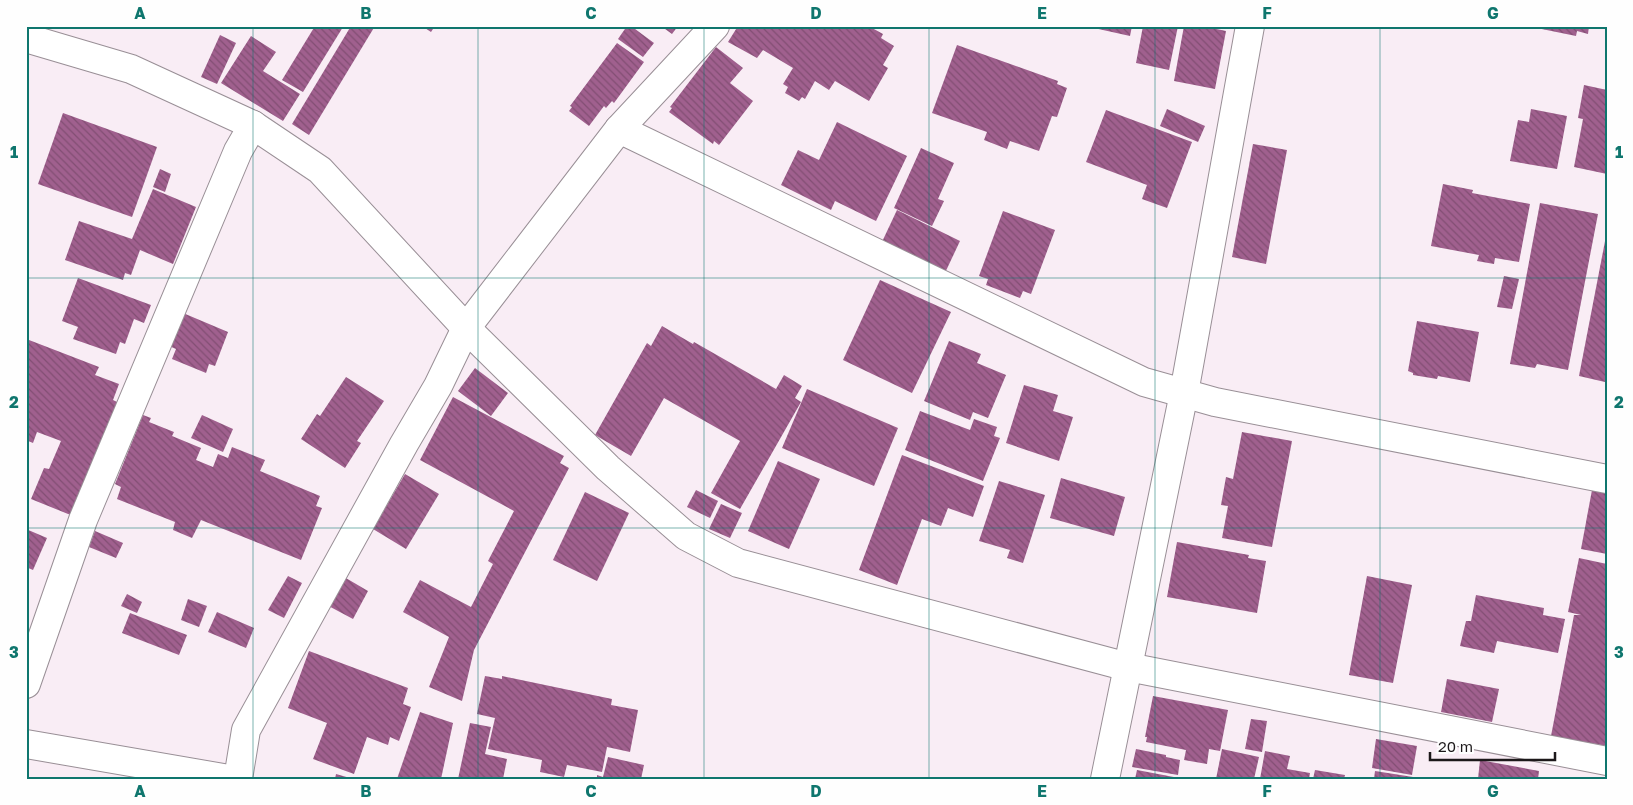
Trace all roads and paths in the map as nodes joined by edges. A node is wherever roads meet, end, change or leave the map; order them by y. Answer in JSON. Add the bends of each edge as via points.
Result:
{"nodes":[{"id":1,"x":715,"y":26,"type":"edge"},
{"id":2,"x":1250,"y":26,"type":"edge"},
{"id":3,"x":26,"y":38,"type":"edge"},
{"id":4,"x":253,"y":125,"type":"junction"},
{"id":5,"x":620,"y":129,"type":"junction"},
{"id":6,"x":466,"y":328,"type":"junction"},
{"id":7,"x":1184,"y":393,"type":"junction"},
{"id":8,"x":1607,"y":479,"type":"edge"},
{"id":9,"x":1128,"y":667,"type":"junction"},
{"id":10,"x":26,"y":684,"type":"edge"},
{"id":11,"x":26,"y":744,"type":"edge"},
{"id":12,"x":1607,"y":761,"type":"edge"},
{"id":13,"x":229,"y":779,"type":"edge"},
{"id":14,"x":238,"y":779,"type":"edge"},
{"id":15,"x":1105,"y":779,"type":"edge"}],
"edges":[{"from":1,"to":5,"type":"street"},
{"from":2,"to":7,"type":"street"},
{"from":3,"to":4,"type":"street","via":[[130,69]]},
{"from":4,"to":6,"type":"street","via":[[320,170]]},
{"from":4,"to":10,"type":"street","via":[[238,151],[83,520]]},
{"from":5,"to":6,"type":"street"},
{"from":5,"to":7,"type":"street","via":[[1144,382]]},
{"from":6,"to":9,"type":"street","via":[[608,468],[686,536],[738,562]]},
{"from":6,"to":14,"type":"street","via":[[438,386],[246,730]]},
{"from":7,"to":8,"type":"street","via":[[1215,402]]},
{"from":7,"to":9,"type":"street"},
{"from":9,"to":12,"type":"street"},
{"from":9,"to":15,"type":"street"},
{"from":11,"to":13,"type":"street"}]}
